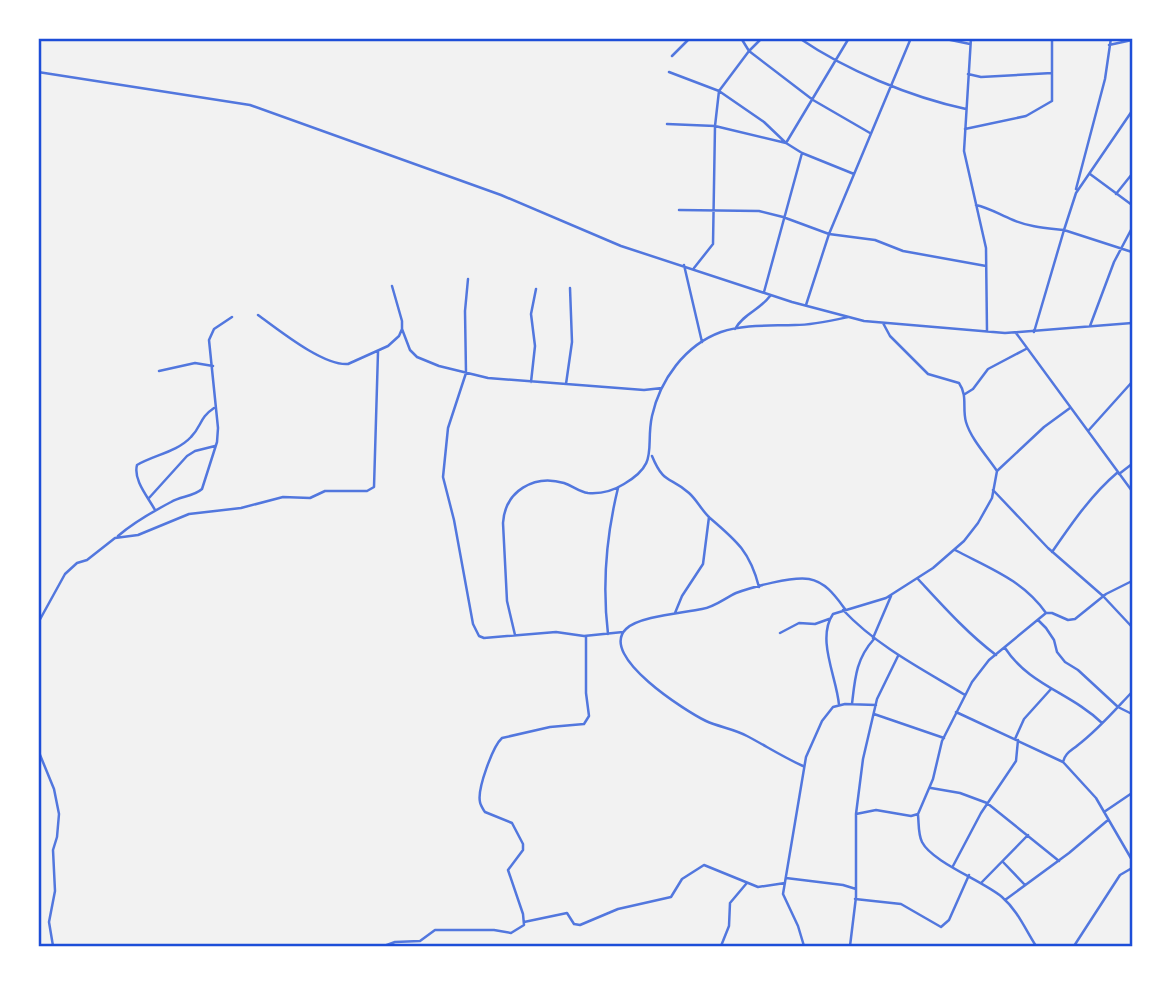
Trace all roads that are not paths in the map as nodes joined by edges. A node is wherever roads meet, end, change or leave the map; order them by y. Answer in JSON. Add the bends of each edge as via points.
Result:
{"nodes":[{"id":1,"x":690,"y":38,"type":"edge"},
{"id":2,"x":741,"y":38,"type":"edge"},
{"id":3,"x":762,"y":38,"type":"edge"},
{"id":4,"x":799,"y":38,"type":"edge"},
{"id":5,"x":849,"y":38,"type":"edge"},
{"id":6,"x":911,"y":38,"type":"edge"},
{"id":7,"x":941,"y":38,"type":"edge"},
{"id":8,"x":1019,"y":38,"type":"edge"},
{"id":9,"x":1052,"y":38,"type":"edge"},
{"id":10,"x":1111,"y":38,"type":"edge"},
{"id":11,"x":1132,"y":40,"type":"edge"},
{"id":12,"x":970,"y":41,"type":"edge"},
{"id":13,"x":1109,"y":46,"type":"junction"},
{"id":14,"x":749,"y":51,"type":"junction"},
{"id":15,"x":672,"y":56,"type":"dead end"},
{"id":16,"x":834,"y":61,"type":"junction"},
{"id":17,"x":38,"y":72,"type":"edge"},
{"id":18,"x":668,"y":72,"type":"dead end"},
{"id":19,"x":1052,"y":73,"type":"junction"},
{"id":20,"x":968,"y":74,"type":"junction"},
{"id":21,"x":892,"y":84,"type":"junction"},
{"id":22,"x":719,"y":91,"type":"junction"},
{"id":23,"x":813,"y":100,"type":"junction"},
{"id":24,"x":966,"y":110,"type":"junction"},
{"id":25,"x":1132,"y":111,"type":"edge"},
{"id":26,"x":667,"y":124,"type":"dead end"},
{"id":27,"x":715,"y":126,"type":"junction"},
{"id":28,"x":965,"y":129,"type":"junction"},
{"id":29,"x":871,"y":133,"type":"junction"},
{"id":30,"x":786,"y":143,"type":"junction"},
{"id":31,"x":802,"y":153,"type":"junction"},
{"id":32,"x":854,"y":174,"type":"junction"},
{"id":33,"x":1089,"y":174,"type":"junction"},
{"id":34,"x":1132,"y":174,"type":"edge"},
{"id":35,"x":1076,"y":192,"type":"junction"},
{"id":36,"x":1116,"y":194,"type":"junction"},
{"id":37,"x":975,"y":204,"type":"junction"},
{"id":38,"x":1132,"y":205,"type":"edge"},
{"id":39,"x":679,"y":209,"type":"dead end"},
{"id":40,"x":715,"y":211,"type":"junction"},
{"id":41,"x":783,"y":217,"type":"junction"},
{"id":42,"x":1132,"y":228,"type":"edge"},
{"id":43,"x":1064,"y":230,"type":"junction"},
{"id":44,"x":829,"y":234,"type":"junction"},
{"id":45,"x":1121,"y":250,"type":"junction"},
{"id":46,"x":1132,"y":252,"type":"edge"},
{"id":47,"x":684,"y":265,"type":"junction"},
{"id":48,"x":986,"y":266,"type":"junction"},
{"id":49,"x":693,"y":268,"type":"junction"},
{"id":50,"x":468,"y":279,"type":"dead end"},
{"id":51,"x":392,"y":286,"type":"dead end"},
{"id":52,"x":570,"y":288,"type":"dead end"},
{"id":53,"x":536,"y":289,"type":"dead end"},
{"id":54,"x":764,"y":292,"type":"junction"},
{"id":55,"x":771,"y":294,"type":"junction"},
{"id":56,"x":806,"y":305,"type":"junction"},
{"id":57,"x":258,"y":315,"type":"dead end"},
{"id":58,"x":232,"y":317,"type":"dead end"},
{"id":59,"x":848,"y":317,"type":"junction"},
{"id":60,"x":882,"y":322,"type":"junction"},
{"id":61,"x":1132,"y":323,"type":"edge"},
{"id":62,"x":1090,"y":326,"type":"junction"},
{"id":63,"x":402,"y":329,"type":"junction"},
{"id":64,"x":735,"y":329,"type":"junction"},
{"id":65,"x":987,"y":331,"type":"junction"},
{"id":66,"x":1016,"y":332,"type":"junction"},
{"id":67,"x":1034,"y":332,"type":"junction"},
{"id":68,"x":702,"y":342,"type":"junction"},
{"id":69,"x":1027,"y":349,"type":"junction"},
{"id":70,"x":378,"y":352,"type":"junction"},
{"id":71,"x":213,"y":366,"type":"junction"},
{"id":72,"x":159,"y":371,"type":"dead end"},
{"id":73,"x":466,"y":373,"type":"junction"},
{"id":74,"x":531,"y":382,"type":"junction"},
{"id":75,"x":1132,"y":382,"type":"edge"},
{"id":76,"x":566,"y":384,"type":"junction"},
{"id":77,"x":662,"y":388,"type":"junction"},
{"id":78,"x":965,"y":394,"type":"junction"},
{"id":79,"x":215,"y":407,"type":"junction"},
{"id":80,"x":1070,"y":408,"type":"junction"},
{"id":81,"x":1088,"y":431,"type":"junction"},
{"id":82,"x":216,"y":445,"type":"junction"},
{"id":83,"x":651,"y":454,"type":"junction"},
{"id":84,"x":1132,"y":464,"type":"edge"},
{"id":85,"x":997,"y":471,"type":"junction"},
{"id":86,"x":1119,"y":473,"type":"junction"},
{"id":87,"x":618,"y":488,"type":"junction"},
{"id":88,"x":993,"y":490,"type":"junction"},
{"id":89,"x":1132,"y":491,"type":"edge"},
{"id":90,"x":149,"y":498,"type":"junction"},
{"id":91,"x":155,"y":510,"type":"junction"},
{"id":92,"x":709,"y":517,"type":"junction"},
{"id":93,"x":115,"y":538,"type":"junction"},
{"id":94,"x":954,"y":550,"type":"junction"},
{"id":95,"x":1052,"y":552,"type":"junction"},
{"id":96,"x":918,"y":579,"type":"junction"},
{"id":97,"x":1132,"y":580,"type":"edge"},
{"id":98,"x":760,"y":587,"type":"junction"},
{"id":99,"x":891,"y":595,"type":"junction"},
{"id":100,"x":1103,"y":596,"type":"junction"},
{"id":101,"x":844,"y":610,"type":"junction"},
{"id":102,"x":675,"y":613,"type":"junction"},
{"id":103,"x":1046,"y":613,"type":"junction"},
{"id":104,"x":830,"y":618,"type":"junction"},
{"id":105,"x":1038,"y":619,"type":"junction"},
{"id":106,"x":38,"y":623,"type":"edge"},
{"id":107,"x":1132,"y":627,"type":"edge"},
{"id":108,"x":623,"y":632,"type":"junction"},
{"id":109,"x":780,"y":633,"type":"dead end"},
{"id":110,"x":608,"y":634,"type":"junction"},
{"id":111,"x":515,"y":635,"type":"junction"},
{"id":112,"x":586,"y":636,"type":"junction"},
{"id":113,"x":874,"y":638,"type":"junction"},
{"id":114,"x":1005,"y":648,"type":"junction"},
{"id":115,"x":996,"y":655,"type":"junction"},
{"id":116,"x":898,"y":656,"type":"junction"},
{"id":117,"x":1051,"y":689,"type":"junction"},
{"id":118,"x":1132,"y":692,"type":"edge"},
{"id":119,"x":965,"y":695,"type":"junction"},
{"id":120,"x":852,"y":704,"type":"junction"},
{"id":121,"x":839,"y":705,"type":"junction"},
{"id":122,"x":876,"y":705,"type":"junction"},
{"id":123,"x":1118,"y":707,"type":"junction"},
{"id":124,"x":956,"y":712,"type":"junction"},
{"id":125,"x":873,"y":714,"type":"junction"},
{"id":126,"x":1132,"y":714,"type":"edge"},
{"id":127,"x":1102,"y":723,"type":"junction"},
{"id":128,"x":944,"y":738,"type":"junction"},
{"id":129,"x":1016,"y":739,"type":"junction"},
{"id":130,"x":38,"y":750,"type":"edge"},
{"id":131,"x":1063,"y":762,"type":"junction"},
{"id":132,"x":803,"y":766,"type":"junction"},
{"id":133,"x":930,"y":788,"type":"junction"},
{"id":134,"x":1132,"y":793,"type":"edge"},
{"id":135,"x":987,"y":803,"type":"junction"},
{"id":136,"x":1104,"y":812,"type":"junction"},
{"id":137,"x":856,"y":814,"type":"junction"},
{"id":138,"x":918,"y":814,"type":"junction"},
{"id":139,"x":1108,"y":820,"type":"junction"},
{"id":140,"x":1027,"y":835,"type":"junction"},
{"id":141,"x":1132,"y":860,"type":"edge"},
{"id":142,"x":1059,"y":861,"type":"junction"},
{"id":143,"x":1003,"y":862,"type":"junction"},
{"id":144,"x":953,"y":866,"type":"junction"},
{"id":145,"x":1132,"y":868,"type":"edge"},
{"id":146,"x":969,"y":875,"type":"junction"},
{"id":147,"x":785,"y":881,"type":"junction"},
{"id":148,"x":982,"y":882,"type":"junction"},
{"id":149,"x":746,"y":883,"type":"junction"},
{"id":150,"x":1024,"y":885,"type":"junction"},
{"id":151,"x":856,"y":889,"type":"junction"},
{"id":152,"x":856,"y":899,"type":"junction"},
{"id":153,"x":1005,"y":900,"type":"junction"},
{"id":154,"x":524,"y":922,"type":"junction"},
{"id":155,"x":53,"y":947,"type":"edge"},
{"id":156,"x":384,"y":947,"type":"edge"},
{"id":157,"x":721,"y":947,"type":"edge"},
{"id":158,"x":804,"y":947,"type":"edge"},
{"id":159,"x":850,"y":947,"type":"edge"},
{"id":160,"x":1036,"y":947,"type":"edge"},
{"id":161,"x":1074,"y":947,"type":"edge"}],
"edges":[{"from":1,"to":15,"type":"street"},
{"from":2,"to":14,"type":"street"},
{"from":3,"to":14,"type":"street"},
{"from":4,"to":16,"type":"street"},
{"from":5,"to":16,"type":"street"},
{"from":6,"to":21,"type":"street"},
{"from":7,"to":12,"type":"street"},
{"from":8,"to":12,"type":"street"},
{"from":9,"to":19,"type":"street"},
{"from":10,"to":13,"type":"street"},
{"from":11,"to":13,"type":"street"},
{"from":12,"to":20,"type":"street"},
{"from":13,"to":35,"type":"street"},
{"from":14,"to":22,"type":"street"},
{"from":14,"to":23,"type":"street"},
{"from":16,"to":21,"type":"street"},
{"from":16,"to":23,"type":"street"},
{"from":17,"to":47,"type":"street","via":[[250,105],[501,195],[621,246]]},
{"from":18,"to":22,"type":"street"},
{"from":19,"to":20,"type":"street"},
{"from":19,"to":28,"type":"street","via":[[1052,101],[1045,106],[1026,116]]},
{"from":20,"to":24,"type":"street"},
{"from":21,"to":24,"type":"street"},
{"from":21,"to":29,"type":"street"},
{"from":22,"to":27,"type":"street"},
{"from":22,"to":30,"type":"street","via":[[765,122]]},
{"from":23,"to":29,"type":"street"},
{"from":23,"to":30,"type":"street"},
{"from":24,"to":28,"type":"street"},
{"from":25,"to":33,"type":"street"},
{"from":26,"to":27,"type":"street"},
{"from":27,"to":30,"type":"street"},
{"from":27,"to":40,"type":"street"},
{"from":28,"to":37,"type":"street","via":[[964,151]]},
{"from":29,"to":32,"type":"street"},
{"from":30,"to":31,"type":"street"},
{"from":31,"to":32,"type":"street"},
{"from":31,"to":41,"type":"street"},
{"from":32,"to":44,"type":"street"},
{"from":33,"to":35,"type":"street"},
{"from":33,"to":36,"type":"street"},
{"from":34,"to":36,"type":"street"},
{"from":35,"to":43,"type":"street"},
{"from":36,"to":38,"type":"street"},
{"from":37,"to":43,"type":"street","via":[[1029,226]]},
{"from":37,"to":48,"type":"street"},
{"from":39,"to":40,"type":"street"},
{"from":40,"to":41,"type":"street","via":[[759,211]]},
{"from":40,"to":49,"type":"street","via":[[713,244]]},
{"from":41,"to":44,"type":"street"},
{"from":41,"to":54,"type":"street"},
{"from":42,"to":45,"type":"street"},
{"from":43,"to":45,"type":"street"},
{"from":43,"to":67,"type":"street"},
{"from":44,"to":48,"type":"street"},
{"from":44,"to":56,"type":"street"},
{"from":45,"to":46,"type":"street"},
{"from":45,"to":62,"type":"street"},
{"from":47,"to":49,"type":"street"},
{"from":47,"to":68,"type":"street"},
{"from":48,"to":65,"type":"street"},
{"from":49,"to":54,"type":"street"},
{"from":50,"to":73,"type":"street"},
{"from":51,"to":63,"type":"street"},
{"from":52,"to":76,"type":"street","via":[[572,342]]},
{"from":53,"to":74,"type":"street","via":[[531,314],[535,346]]},
{"from":54,"to":55,"type":"street"},
{"from":55,"to":56,"type":"street"},
{"from":55,"to":64,"type":"street"},
{"from":56,"to":59,"type":"street"},
{"from":57,"to":70,"type":"street","via":[[342,365]]},
{"from":58,"to":71,"type":"street","via":[[214,329],[209,340]]},
{"from":59,"to":60,"type":"street"},
{"from":59,"to":64,"type":"street","via":[[821,324]]},
{"from":60,"to":65,"type":"street"},
{"from":60,"to":78,"type":"street","via":[[925,371],[959,383]]},
{"from":61,"to":62,"type":"street"},
{"from":62,"to":67,"type":"street"},
{"from":63,"to":70,"type":"street"},
{"from":63,"to":73,"type":"street","via":[[417,357]]},
{"from":64,"to":68,"type":"street"},
{"from":65,"to":66,"type":"street"},
{"from":66,"to":67,"type":"street"},
{"from":66,"to":69,"type":"street"},
{"from":68,"to":77,"type":"street","via":[[672,370]]},
{"from":69,"to":78,"type":"street","via":[[988,369]]},
{"from":69,"to":80,"type":"street"},
{"from":70,"to":93,"type":"street","via":[[374,487],[189,514],[138,535]]},
{"from":71,"to":72,"type":"street","via":[[195,363]]},
{"from":71,"to":79,"type":"street"},
{"from":73,"to":74,"type":"street"},
{"from":73,"to":111,"type":"street","via":[[445,446],[446,496],[476,633],[484,638]]},
{"from":74,"to":76,"type":"street"},
{"from":75,"to":81,"type":"street"},
{"from":76,"to":77,"type":"street"},
{"from":77,"to":83,"type":"street","via":[[652,418]]},
{"from":78,"to":85,"type":"street","via":[[967,425]]},
{"from":79,"to":82,"type":"street"},
{"from":79,"to":90,"type":"street","via":[[184,443],[137,465],[138,480]]},
{"from":80,"to":81,"type":"street"},
{"from":80,"to":85,"type":"street"},
{"from":81,"to":86,"type":"street"},
{"from":82,"to":90,"type":"street","via":[[187,456]]},
{"from":82,"to":91,"type":"street","via":[[202,489]]},
{"from":83,"to":87,"type":"street","via":[[643,470]]},
{"from":83,"to":92,"type":"street","via":[[664,478],[692,496]]},
{"from":84,"to":86,"type":"street"},
{"from":85,"to":88,"type":"street"},
{"from":86,"to":89,"type":"street"},
{"from":86,"to":95,"type":"street","via":[[1084,506]]},
{"from":87,"to":110,"type":"street","via":[[604,578]]},
{"from":87,"to":111,"type":"street","via":[[585,493],[561,482],[540,482],[524,485],[512,496],[504,512],[503,538],[507,601]]},
{"from":88,"to":94,"type":"street","via":[[978,523]]},
{"from":88,"to":95,"type":"street"},
{"from":90,"to":91,"type":"street"},
{"from":91,"to":93,"type":"street"},
{"from":92,"to":98,"type":"street","via":[[751,559]]},
{"from":92,"to":102,"type":"street","via":[[703,564]]},
{"from":93,"to":106,"type":"street","via":[[65,574]]},
{"from":94,"to":96,"type":"street"},
{"from":94,"to":103,"type":"street","via":[[1019,584]]},
{"from":95,"to":100,"type":"street"},
{"from":96,"to":99,"type":"street"},
{"from":96,"to":115,"type":"street","via":[[969,634]]},
{"from":97,"to":100,"type":"street"},
{"from":98,"to":101,"type":"street","via":[[807,578],[827,587]]},
{"from":98,"to":102,"type":"street","via":[[738,592],[709,608]]},
{"from":99,"to":101,"type":"street"},
{"from":99,"to":113,"type":"street"},
{"from":100,"to":103,"type":"street","via":[[1074,620]]},
{"from":100,"to":107,"type":"street"},
{"from":101,"to":104,"type":"street"},
{"from":101,"to":113,"type":"street"},
{"from":102,"to":108,"type":"street","via":[[636,622]]},
{"from":103,"to":105,"type":"street"},
{"from":104,"to":109,"type":"street","via":[[816,624],[799,623]]},
{"from":104,"to":121,"type":"street","via":[[827,640]]},
{"from":105,"to":114,"type":"street"},
{"from":105,"to":123,"type":"street","via":[[1065,662]]},
{"from":108,"to":110,"type":"street"},
{"from":108,"to":132,"type":"street","via":[[625,653],[641,678],[654,688],[706,721],[737,731]]},
{"from":110,"to":112,"type":"street"},
{"from":111,"to":112,"type":"street","via":[[556,632]]},
{"from":112,"to":154,"type":"street","via":[[588,721],[502,738],[480,797],[485,812],[512,823],[523,844],[508,870]]},
{"from":113,"to":116,"type":"street"},
{"from":113,"to":120,"type":"street","via":[[857,665]]},
{"from":114,"to":115,"type":"street"},
{"from":114,"to":117,"type":"street","via":[[1020,669]]},
{"from":115,"to":119,"type":"street"},
{"from":116,"to":119,"type":"street"},
{"from":116,"to":122,"type":"street"},
{"from":117,"to":127,"type":"street"},
{"from":117,"to":129,"type":"street","via":[[1024,719]]},
{"from":118,"to":123,"type":"street"},
{"from":119,"to":124,"type":"street"},
{"from":120,"to":121,"type":"street"},
{"from":120,"to":122,"type":"street"},
{"from":121,"to":132,"type":"street","via":[[822,721]]},
{"from":122,"to":125,"type":"street"},
{"from":123,"to":126,"type":"street"},
{"from":123,"to":127,"type":"street"},
{"from":124,"to":128,"type":"street"},
{"from":124,"to":129,"type":"street"},
{"from":125,"to":128,"type":"street"},
{"from":125,"to":137,"type":"street"},
{"from":127,"to":131,"type":"street","via":[[1068,752]]},
{"from":128,"to":133,"type":"street"},
{"from":129,"to":131,"type":"street"},
{"from":129,"to":135,"type":"street","via":[[1016,761]]},
{"from":130,"to":155,"type":"street","via":[[59,814],[49,922]]},
{"from":131,"to":136,"type":"street"},
{"from":132,"to":147,"type":"street"},
{"from":133,"to":135,"type":"street"},
{"from":133,"to":138,"type":"street"},
{"from":134,"to":136,"type":"street"},
{"from":135,"to":140,"type":"street"},
{"from":135,"to":144,"type":"street"},
{"from":136,"to":139,"type":"street"},
{"from":137,"to":138,"type":"street","via":[[876,810]]},
{"from":137,"to":151,"type":"street"},
{"from":138,"to":144,"type":"street","via":[[922,841]]},
{"from":139,"to":141,"type":"street"},
{"from":139,"to":142,"type":"street"},
{"from":140,"to":142,"type":"street"},
{"from":140,"to":143,"type":"street"},
{"from":142,"to":150,"type":"street"},
{"from":143,"to":148,"type":"street"},
{"from":143,"to":150,"type":"street"},
{"from":144,"to":146,"type":"street"},
{"from":145,"to":161,"type":"street","via":[[1120,875]]},
{"from":146,"to":148,"type":"street"},
{"from":146,"to":152,"type":"street","via":[[942,927],[901,904]]},
{"from":147,"to":149,"type":"street","via":[[766,887]]},
{"from":147,"to":151,"type":"street"},
{"from":147,"to":158,"type":"street","via":[[783,894]]},
{"from":148,"to":153,"type":"street"},
{"from":149,"to":154,"type":"street","via":[[701,865],[664,901],[618,909],[580,925],[566,913]]},
{"from":149,"to":157,"type":"street","via":[[729,906],[729,926]]},
{"from":150,"to":153,"type":"street"},
{"from":151,"to":152,"type":"street"},
{"from":152,"to":159,"type":"street"},
{"from":153,"to":160,"type":"street","via":[[1023,920]]},
{"from":154,"to":156,"type":"street","via":[[511,933],[435,930],[420,941]]}]}
